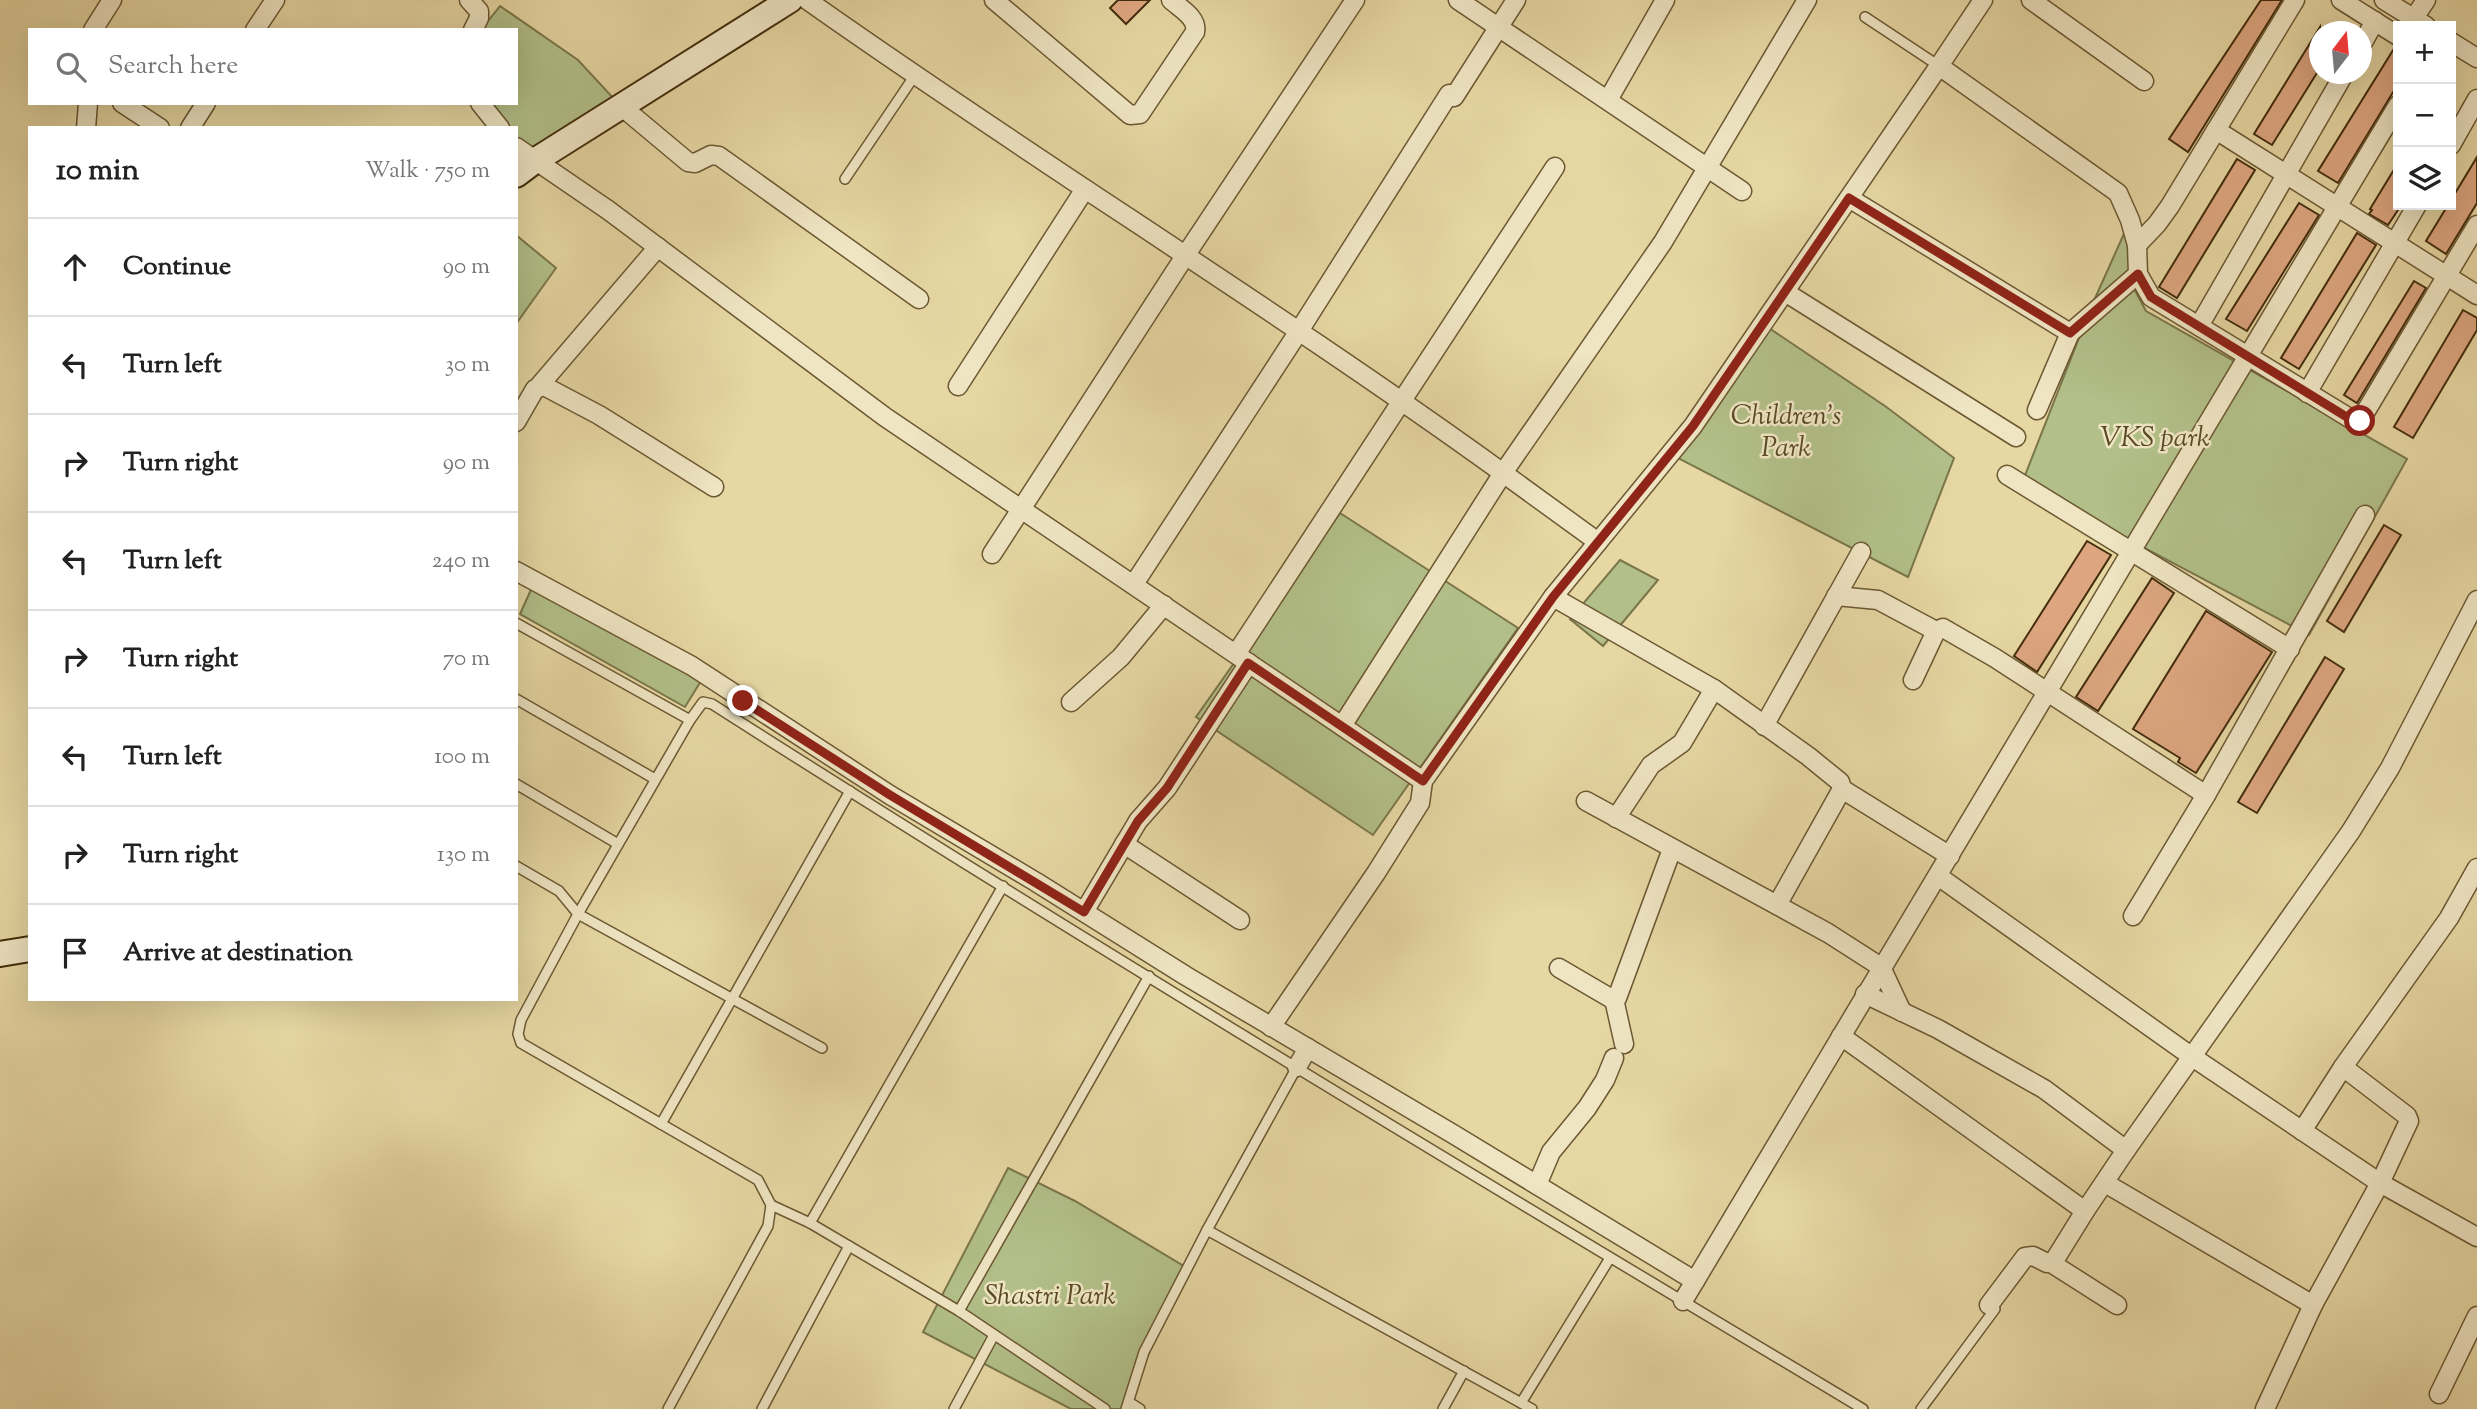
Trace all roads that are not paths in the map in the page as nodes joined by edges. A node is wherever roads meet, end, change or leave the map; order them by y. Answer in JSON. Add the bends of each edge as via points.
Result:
{"nodes":[{"id":1,"x":113,"y":0,"type":"edge"},
{"id":2,"x":274,"y":0,"type":"edge"},
{"id":3,"x":469,"y":0,"type":"edge"},
{"id":4,"x":995,"y":0,"type":"edge"},
{"id":5,"x":1171,"y":0,"type":"edge"},
{"id":6,"x":1355,"y":0,"type":"edge"},
{"id":7,"x":1458,"y":0,"type":"edge"},
{"id":8,"x":1516,"y":0,"type":"edge"},
{"id":9,"x":1664,"y":0,"type":"edge"},
{"id":10,"x":1807,"y":0,"type":"edge"},
{"id":11,"x":1983,"y":0,"type":"edge"},
{"id":12,"x":2031,"y":0,"type":"edge"},
{"id":13,"x":2295,"y":0,"type":"edge"},
{"id":14,"x":2341,"y":0,"type":"edge"},
{"id":15,"x":2384,"y":0,"type":"edge"},
{"id":16,"x":2426,"y":0,"type":"edge"},
{"id":17,"x":791,"y":1,"type":"edge"},
{"id":18,"x":1865,"y":17,"type":"dead end"},
{"id":19,"x":2375,"y":21,"type":"junction"},
{"id":20,"x":2418,"y":21,"type":"edge"},
{"id":21,"x":2420,"y":21,"type":"edge"},
{"id":22,"x":2372,"y":26,"type":"edge"},
{"id":23,"x":1499,"y":27,"type":"junction"},
{"id":24,"x":94,"y":28,"type":"edge"},
{"id":25,"x":256,"y":28,"type":"edge"},
{"id":26,"x":474,"y":28,"type":"edge"},
{"id":27,"x":2393,"y":33,"type":"edge"},
{"id":28,"x":2456,"y":45,"type":"edge"},
{"id":29,"x":2477,"y":58,"type":"edge"},
{"id":30,"x":1939,"y":65,"type":"junction"},
{"id":31,"x":915,"y":75,"type":"junction"},
{"id":32,"x":2144,"y":81,"type":"dead end"},
{"id":33,"x":2338,"y":84,"type":"edge"},
{"id":34,"x":2477,"y":99,"type":"edge"},
{"id":35,"x":1608,"y":100,"type":"junction"},
{"id":36,"x":88,"y":105,"type":"edge"},
{"id":37,"x":125,"y":105,"type":"edge"},
{"id":38,"x":205,"y":105,"type":"edge"},
{"id":39,"x":482,"y":105,"type":"edge"},
{"id":40,"x":621,"y":106,"type":"junction"},
{"id":41,"x":2393,"y":113,"type":"edge"},
{"id":42,"x":86,"y":126,"type":"edge"},
{"id":43,"x":157,"y":126,"type":"edge"},
{"id":44,"x":191,"y":126,"type":"edge"},
{"id":45,"x":498,"y":126,"type":"edge"},
{"id":46,"x":2216,"y":130,"type":"junction"},
{"id":47,"x":2456,"y":136,"type":"edge"},
{"id":48,"x":526,"y":153,"type":"edge"},
{"id":49,"x":1555,"y":167,"type":"dead end"},
{"id":50,"x":1708,"y":168,"type":"junction"},
{"id":51,"x":518,"y":171,"type":"edge"},
{"id":52,"x":2287,"y":173,"type":"junction"},
{"id":53,"x":845,"y":179,"type":"dead end"},
{"id":54,"x":1085,"y":189,"type":"junction"},
{"id":55,"x":1742,"y":191,"type":"dead end"},
{"id":56,"x":1849,"y":198,"type":"junction"},
{"id":57,"x":2338,"y":206,"type":"junction"},
{"id":58,"x":2414,"y":210,"type":"edge"},
{"id":59,"x":2477,"y":225,"type":"edge"},
{"id":60,"x":2394,"y":244,"type":"junction"},
{"id":61,"x":2137,"y":245,"type":"junction"},
{"id":62,"x":658,"y":247,"type":"junction"},
{"id":63,"x":1185,"y":256,"type":"junction"},
{"id":64,"x":2138,"y":274,"type":"junction"},
{"id":65,"x":2448,"y":277,"type":"junction"},
{"id":66,"x":1785,"y":292,"type":"junction"},
{"id":67,"x":2477,"y":295,"type":"edge"},
{"id":68,"x":919,"y":299,"type":"dead end"},
{"id":69,"x":2199,"y":326,"type":"junction"},
{"id":70,"x":1299,"y":331,"type":"junction"},
{"id":71,"x":2070,"y":333,"type":"junction"},
{"id":72,"x":2248,"y":356,"type":"junction"},
{"id":73,"x":539,"y":386,"type":"junction"},
{"id":74,"x":958,"y":386,"type":"dead end"},
{"id":75,"x":2307,"y":393,"type":"junction"},
{"id":76,"x":1401,"y":399,"type":"junction"},
{"id":77,"x":2037,"y":410,"type":"dead end"},
{"id":78,"x":518,"y":419,"type":"edge"},
{"id":79,"x":2016,"y":437,"type":"dead end"},
{"id":80,"x":1503,"y":472,"type":"junction"},
{"id":81,"x":2007,"y":475,"type":"dead end"},
{"id":82,"x":714,"y":487,"type":"dead end"},
{"id":83,"x":1020,"y":508,"type":"junction"},
{"id":84,"x":2365,"y":515,"type":"dead end"},
{"id":85,"x":1598,"y":542,"type":"junction"},
{"id":86,"x":1861,"y":552,"type":"dead end"},
{"id":87,"x":2132,"y":552,"type":"junction"},
{"id":88,"x":992,"y":554,"type":"dead end"},
{"id":89,"x":518,"y":572,"type":"edge"},
{"id":90,"x":1134,"y":584,"type":"junction"},
{"id":91,"x":1836,"y":596,"type":"junction"},
{"id":92,"x":1553,"y":597,"type":"junction"},
{"id":93,"x":2477,"y":600,"type":"edge"},
{"id":94,"x":1164,"y":605,"type":"junction"},
{"id":95,"x":518,"y":624,"type":"edge"},
{"id":96,"x":1936,"y":631,"type":"junction"},
{"id":97,"x":2290,"y":649,"type":"junction"},
{"id":98,"x":1242,"y":658,"type":"junction"},
{"id":99,"x":1913,"y":680,"type":"dead end"},
{"id":100,"x":1714,"y":689,"type":"junction"},
{"id":101,"x":2048,"y":693,"type":"junction"},
{"id":102,"x":518,"y":700,"type":"edge"},
{"id":103,"x":1070,"y":702,"type":"dead end"},
{"id":104,"x":690,"y":720,"type":"junction"},
{"id":105,"x":1342,"y":726,"type":"junction"},
{"id":106,"x":1764,"y":726,"type":"junction"},
{"id":107,"x":655,"y":779,"type":"junction"},
{"id":108,"x":1423,"y":781,"type":"junction"},
{"id":109,"x":518,"y":785,"type":"edge"},
{"id":110,"x":1842,"y":789,"type":"junction"},
{"id":111,"x":850,"y":791,"type":"junction"},
{"id":112,"x":2206,"y":795,"type":"junction"},
{"id":113,"x":1586,"y":802,"type":"dead end"},
{"id":114,"x":1616,"y":818,"type":"junction"},
{"id":115,"x":618,"y":844,"type":"junction"},
{"id":116,"x":1124,"y":844,"type":"junction"},
{"id":117,"x":1672,"y":849,"type":"junction"},
{"id":118,"x":1950,"y":856,"type":"junction"},
{"id":119,"x":518,"y":867,"type":"edge"},
{"id":120,"x":2477,"y":868,"type":"edge"},
{"id":121,"x":1938,"y":876,"type":"junction"},
{"id":122,"x":1003,"y":886,"type":"junction"},
{"id":123,"x":1777,"y":905,"type":"junction"},
{"id":124,"x":1084,"y":912,"type":"junction"},
{"id":125,"x":578,"y":914,"type":"junction"},
{"id":126,"x":2133,"y":916,"type":"dead end"},
{"id":127,"x":1240,"y":920,"type":"dead end"},
{"id":128,"x":28,"y":949,"type":"edge"},
{"id":129,"x":0,"y":954,"type":"edge"},
{"id":130,"x":1881,"y":967,"type":"junction"},
{"id":131,"x":1559,"y":968,"type":"dead end"},
{"id":132,"x":1149,"y":976,"type":"junction"},
{"id":133,"x":1865,"y":994,"type":"junction"},
{"id":134,"x":733,"y":998,"type":"junction"},
{"id":135,"x":1614,"y":999,"type":"junction"},
{"id":136,"x":1902,"y":1012,"type":"junction"},
{"id":137,"x":1271,"y":1027,"type":"junction"},
{"id":138,"x":1840,"y":1036,"type":"junction"},
{"id":139,"x":822,"y":1048,"type":"dead end"},
{"id":140,"x":1308,"y":1048,"type":"junction"},
{"id":141,"x":2191,"y":1056,"type":"junction"},
{"id":142,"x":1297,"y":1067,"type":"junction"},
{"id":143,"x":2343,"y":1067,"type":"junction"},
{"id":144,"x":661,"y":1124,"type":"junction"},
{"id":145,"x":2302,"y":1131,"type":"junction"},
{"id":146,"x":2126,"y":1150,"type":"junction"},
{"id":147,"x":2105,"y":1183,"type":"junction"},
{"id":148,"x":2380,"y":1183,"type":"junction"},
{"id":149,"x":1537,"y":1185,"type":"junction"},
{"id":150,"x":771,"y":1205,"type":"junction"},
{"id":151,"x":2085,"y":1211,"type":"junction"},
{"id":152,"x":810,"y":1223,"type":"junction"},
{"id":153,"x":1207,"y":1230,"type":"junction"},
{"id":154,"x":2477,"y":1237,"type":"edge"},
{"id":155,"x":849,"y":1246,"type":"junction"},
{"id":156,"x":1610,"y":1258,"type":"junction"},
{"id":157,"x":2051,"y":1263,"type":"junction"},
{"id":158,"x":1695,"y":1281,"type":"junction"},
{"id":159,"x":1683,"y":1301,"type":"junction"},
{"id":160,"x":2117,"y":1305,"type":"dead end"},
{"id":161,"x":2314,"y":1305,"type":"junction"},
{"id":162,"x":1992,"y":1307,"type":"joint"},
{"id":163,"x":959,"y":1311,"type":"junction"},
{"id":164,"x":2477,"y":1316,"type":"edge"},
{"id":165,"x":994,"y":1335,"type":"junction"},
{"id":166,"x":1464,"y":1371,"type":"junction"},
{"id":167,"x":2439,"y":1394,"type":"dead end"},
{"id":168,"x":1521,"y":1403,"type":"junction"},
{"id":169,"x":1127,"y":1406,"type":"edge"},
{"id":170,"x":668,"y":1409,"type":"edge"},
{"id":171,"x":762,"y":1409,"type":"edge"},
{"id":172,"x":954,"y":1409,"type":"edge"},
{"id":173,"x":1105,"y":1409,"type":"edge"},
{"id":174,"x":1140,"y":1409,"type":"edge"},
{"id":175,"x":1443,"y":1409,"type":"edge"},
{"id":176,"x":1532,"y":1409,"type":"edge"},
{"id":177,"x":1863,"y":1409,"type":"edge"},
{"id":178,"x":1921,"y":1409,"type":"edge"},
{"id":179,"x":2265,"y":1409,"type":"edge"}],
"edges":[{"from":1,"to":24,"type":"street"},
{"from":2,"to":25,"type":"street"},
{"from":3,"to":26,"type":"street","via":[[479,11]]},
{"from":4,"to":5,"type":"street","via":[[1130,116],[1136,116],[1195,32],[1195,21]]},
{"from":6,"to":63,"type":"street"},
{"from":7,"to":23,"type":"street"},
{"from":8,"to":23,"type":"street"},
{"from":9,"to":35,"type":"street"},
{"from":10,"to":50,"type":"street"},
{"from":11,"to":30,"type":"street"},
{"from":12,"to":32,"type":"street"},
{"from":13,"to":46,"type":"street"},
{"from":14,"to":19,"type":"street"},
{"from":15,"to":20,"type":"street"},
{"from":16,"to":21,"type":"street"},
{"from":17,"to":31,"type":"street"},
{"from":17,"to":40,"type":"main road"},
{"from":18,"to":30,"type":"lane"},
{"from":19,"to":22,"type":"street"},
{"from":19,"to":27,"type":"street"},
{"from":23,"to":35,"type":"street"},
{"from":23,"to":70,"type":"street"},
{"from":28,"to":29,"type":"street"},
{"from":30,"to":56,"type":"street"},
{"from":30,"to":61,"type":"street","via":[[2119,192]]},
{"from":31,"to":53,"type":"lane"},
{"from":31,"to":54,"type":"street"},
{"from":33,"to":52,"type":"street"},
{"from":34,"to":47,"type":"street"},
{"from":35,"to":50,"type":"street"},
{"from":36,"to":42,"type":"street"},
{"from":37,"to":43,"type":"street"},
{"from":38,"to":44,"type":"street"},
{"from":39,"to":45,"type":"street"},
{"from":40,"to":48,"type":"main road"},
{"from":40,"to":68,"type":"street","via":[[688,162],[719,156]]},
{"from":41,"to":57,"type":"street"},
{"from":46,"to":52,"type":"street"},
{"from":46,"to":61,"type":"street","via":[[2170,206]]},
{"from":48,"to":51,"type":"main road"},
{"from":48,"to":62,"type":"street"},
{"from":49,"to":76,"type":"street"},
{"from":50,"to":55,"type":"street"},
{"from":50,"to":80,"type":"street","via":[[1663,242]]},
{"from":52,"to":57,"type":"street"},
{"from":52,"to":69,"type":"street"},
{"from":54,"to":63,"type":"street"},
{"from":54,"to":74,"type":"street"},
{"from":56,"to":66,"type":"street"},
{"from":56,"to":71,"type":"street"},
{"from":57,"to":60,"type":"street"},
{"from":57,"to":72,"type":"street"},
{"from":58,"to":60,"type":"street"},
{"from":59,"to":65,"type":"street"},
{"from":60,"to":65,"type":"street"},
{"from":60,"to":75,"type":"street"},
{"from":61,"to":64,"type":"street"},
{"from":62,"to":73,"type":"street"},
{"from":62,"to":83,"type":"street","via":[[885,417]]},
{"from":63,"to":70,"type":"street"},
{"from":63,"to":83,"type":"street"},
{"from":64,"to":69,"type":"street","via":[[2151,297]]},
{"from":64,"to":71,"type":"street"},
{"from":65,"to":67,"type":"street"},
{"from":65,"to":75,"type":"street","via":[[2360,421]]},
{"from":66,"to":79,"type":"street"},
{"from":66,"to":85,"type":"street","via":[[1693,426]]},
{"from":69,"to":72,"type":"street"},
{"from":70,"to":76,"type":"street"},
{"from":70,"to":90,"type":"street"},
{"from":71,"to":77,"type":"street"},
{"from":72,"to":75,"type":"street"},
{"from":72,"to":87,"type":"street"},
{"from":73,"to":78,"type":"street"},
{"from":73,"to":82,"type":"street","via":[[599,415]]},
{"from":76,"to":80,"type":"street"},
{"from":76,"to":98,"type":"street"},
{"from":80,"to":85,"type":"street"},
{"from":80,"to":105,"type":"street"},
{"from":81,"to":87,"type":"street"},
{"from":83,"to":88,"type":"street"},
{"from":83,"to":90,"type":"street"},
{"from":84,"to":97,"type":"street"},
{"from":85,"to":92,"type":"street"},
{"from":86,"to":91,"type":"street"},
{"from":87,"to":97,"type":"street"},
{"from":87,"to":101,"type":"street"},
{"from":89,"to":124,"type":"street","via":[[692,666],[890,795]]},
{"from":90,"to":94,"type":"street"},
{"from":91,"to":96,"type":"street","via":[[1878,600]]},
{"from":91,"to":106,"type":"street"},
{"from":92,"to":100,"type":"street"},
{"from":92,"to":108,"type":"street"},
{"from":93,"to":141,"type":"street","via":[[2390,768],[2351,831]]},
{"from":94,"to":98,"type":"street"},
{"from":94,"to":103,"type":"street","via":[[1121,657]]},
{"from":95,"to":104,"type":"lane"},
{"from":96,"to":99,"type":"street"},
{"from":96,"to":101,"type":"street","via":[[1943,628]]},
{"from":97,"to":112,"type":"street"},
{"from":98,"to":105,"type":"street"},
{"from":98,"to":116,"type":"street","via":[[1175,776]]},
{"from":100,"to":106,"type":"street"},
{"from":100,"to":114,"type":"street","via":[[1682,743],[1651,765]]},
{"from":101,"to":112,"type":"street"},
{"from":101,"to":118,"type":"street"},
{"from":102,"to":107,"type":"lane"},
{"from":104,"to":107,"type":"lane"},
{"from":104,"to":111,"type":"lane","via":[[703,702],[712,704]]},
{"from":105,"to":108,"type":"street"},
{"from":106,"to":110,"type":"street","via":[[1808,756],[1840,782]]},
{"from":107,"to":115,"type":"lane"},
{"from":108,"to":137,"type":"street","via":[[1420,803]]},
{"from":109,"to":115,"type":"lane"},
{"from":110,"to":118,"type":"street"},
{"from":110,"to":123,"type":"street"},
{"from":111,"to":122,"type":"lane"},
{"from":111,"to":134,"type":"lane"},
{"from":112,"to":126,"type":"street"},
{"from":113,"to":114,"type":"street"},
{"from":114,"to":117,"type":"street"},
{"from":115,"to":125,"type":"lane"},
{"from":116,"to":124,"type":"street"},
{"from":116,"to":127,"type":"street"},
{"from":117,"to":123,"type":"street"},
{"from":117,"to":135,"type":"street","via":[[1620,995]]},
{"from":118,"to":121,"type":"street"},
{"from":119,"to":125,"type":"lane","via":[[559,891]]},
{"from":120,"to":143,"type":"street","via":[[2449,918]]},
{"from":121,"to":130,"type":"street"},
{"from":121,"to":141,"type":"street"},
{"from":122,"to":132,"type":"lane"},
{"from":122,"to":152,"type":"lane"},
{"from":123,"to":130,"type":"street"},
{"from":124,"to":137,"type":"street"},
{"from":125,"to":134,"type":"lane"},
{"from":125,"to":144,"type":"lane","via":[[521,1020],[521,1043]]},
{"from":128,"to":129,"type":"main road"},
{"from":130,"to":133,"type":"street"},
{"from":130,"to":136,"type":"street"},
{"from":131,"to":135,"type":"street"},
{"from":132,"to":142,"type":"lane"},
{"from":132,"to":163,"type":"lane"},
{"from":133,"to":136,"type":"street"},
{"from":133,"to":138,"type":"street"},
{"from":134,"to":139,"type":"lane"},
{"from":134,"to":144,"type":"lane"},
{"from":135,"to":149,"type":"street","via":[[1619,1051],[1587,1108],[1551,1152]]},
{"from":136,"to":146,"type":"street","via":[[2045,1089]]},
{"from":137,"to":140,"type":"street"},
{"from":138,"to":151,"type":"street"},
{"from":138,"to":158,"type":"street"},
{"from":140,"to":142,"type":"street"},
{"from":140,"to":149,"type":"street"},
{"from":141,"to":145,"type":"street"},
{"from":141,"to":146,"type":"street"},
{"from":142,"to":153,"type":"lane"},
{"from":142,"to":156,"type":"lane"},
{"from":143,"to":145,"type":"street"},
{"from":143,"to":148,"type":"street","via":[[2409,1121]]},
{"from":144,"to":150,"type":"lane","via":[[758,1180]]},
{"from":145,"to":148,"type":"street"},
{"from":146,"to":147,"type":"street"},
{"from":147,"to":151,"type":"street"},
{"from":147,"to":161,"type":"street"},
{"from":148,"to":154,"type":"street"},
{"from":148,"to":161,"type":"street"},
{"from":149,"to":158,"type":"street"},
{"from":150,"to":152,"type":"lane"},
{"from":150,"to":170,"type":"lane","via":[[768,1226]]},
{"from":151,"to":157,"type":"street"},
{"from":152,"to":155,"type":"lane"},
{"from":153,"to":166,"type":"lane"},
{"from":153,"to":169,"type":"lane","via":[[1144,1352]]},
{"from":155,"to":163,"type":"lane"},
{"from":155,"to":171,"type":"lane"},
{"from":156,"to":159,"type":"lane"},
{"from":156,"to":168,"type":"lane"},
{"from":157,"to":160,"type":"street"},
{"from":157,"to":162,"type":"street","via":[[2025,1257]]},
{"from":158,"to":159,"type":"street"},
{"from":159,"to":177,"type":"lane"},
{"from":161,"to":179,"type":"street"},
{"from":162,"to":178,"type":"lane"},
{"from":163,"to":165,"type":"lane"},
{"from":164,"to":167,"type":"street"},
{"from":165,"to":172,"type":"lane"},
{"from":165,"to":173,"type":"lane"},
{"from":166,"to":168,"type":"lane"},
{"from":166,"to":175,"type":"lane"},
{"from":168,"to":176,"type":"lane"},
{"from":169,"to":174,"type":"lane"}]}
